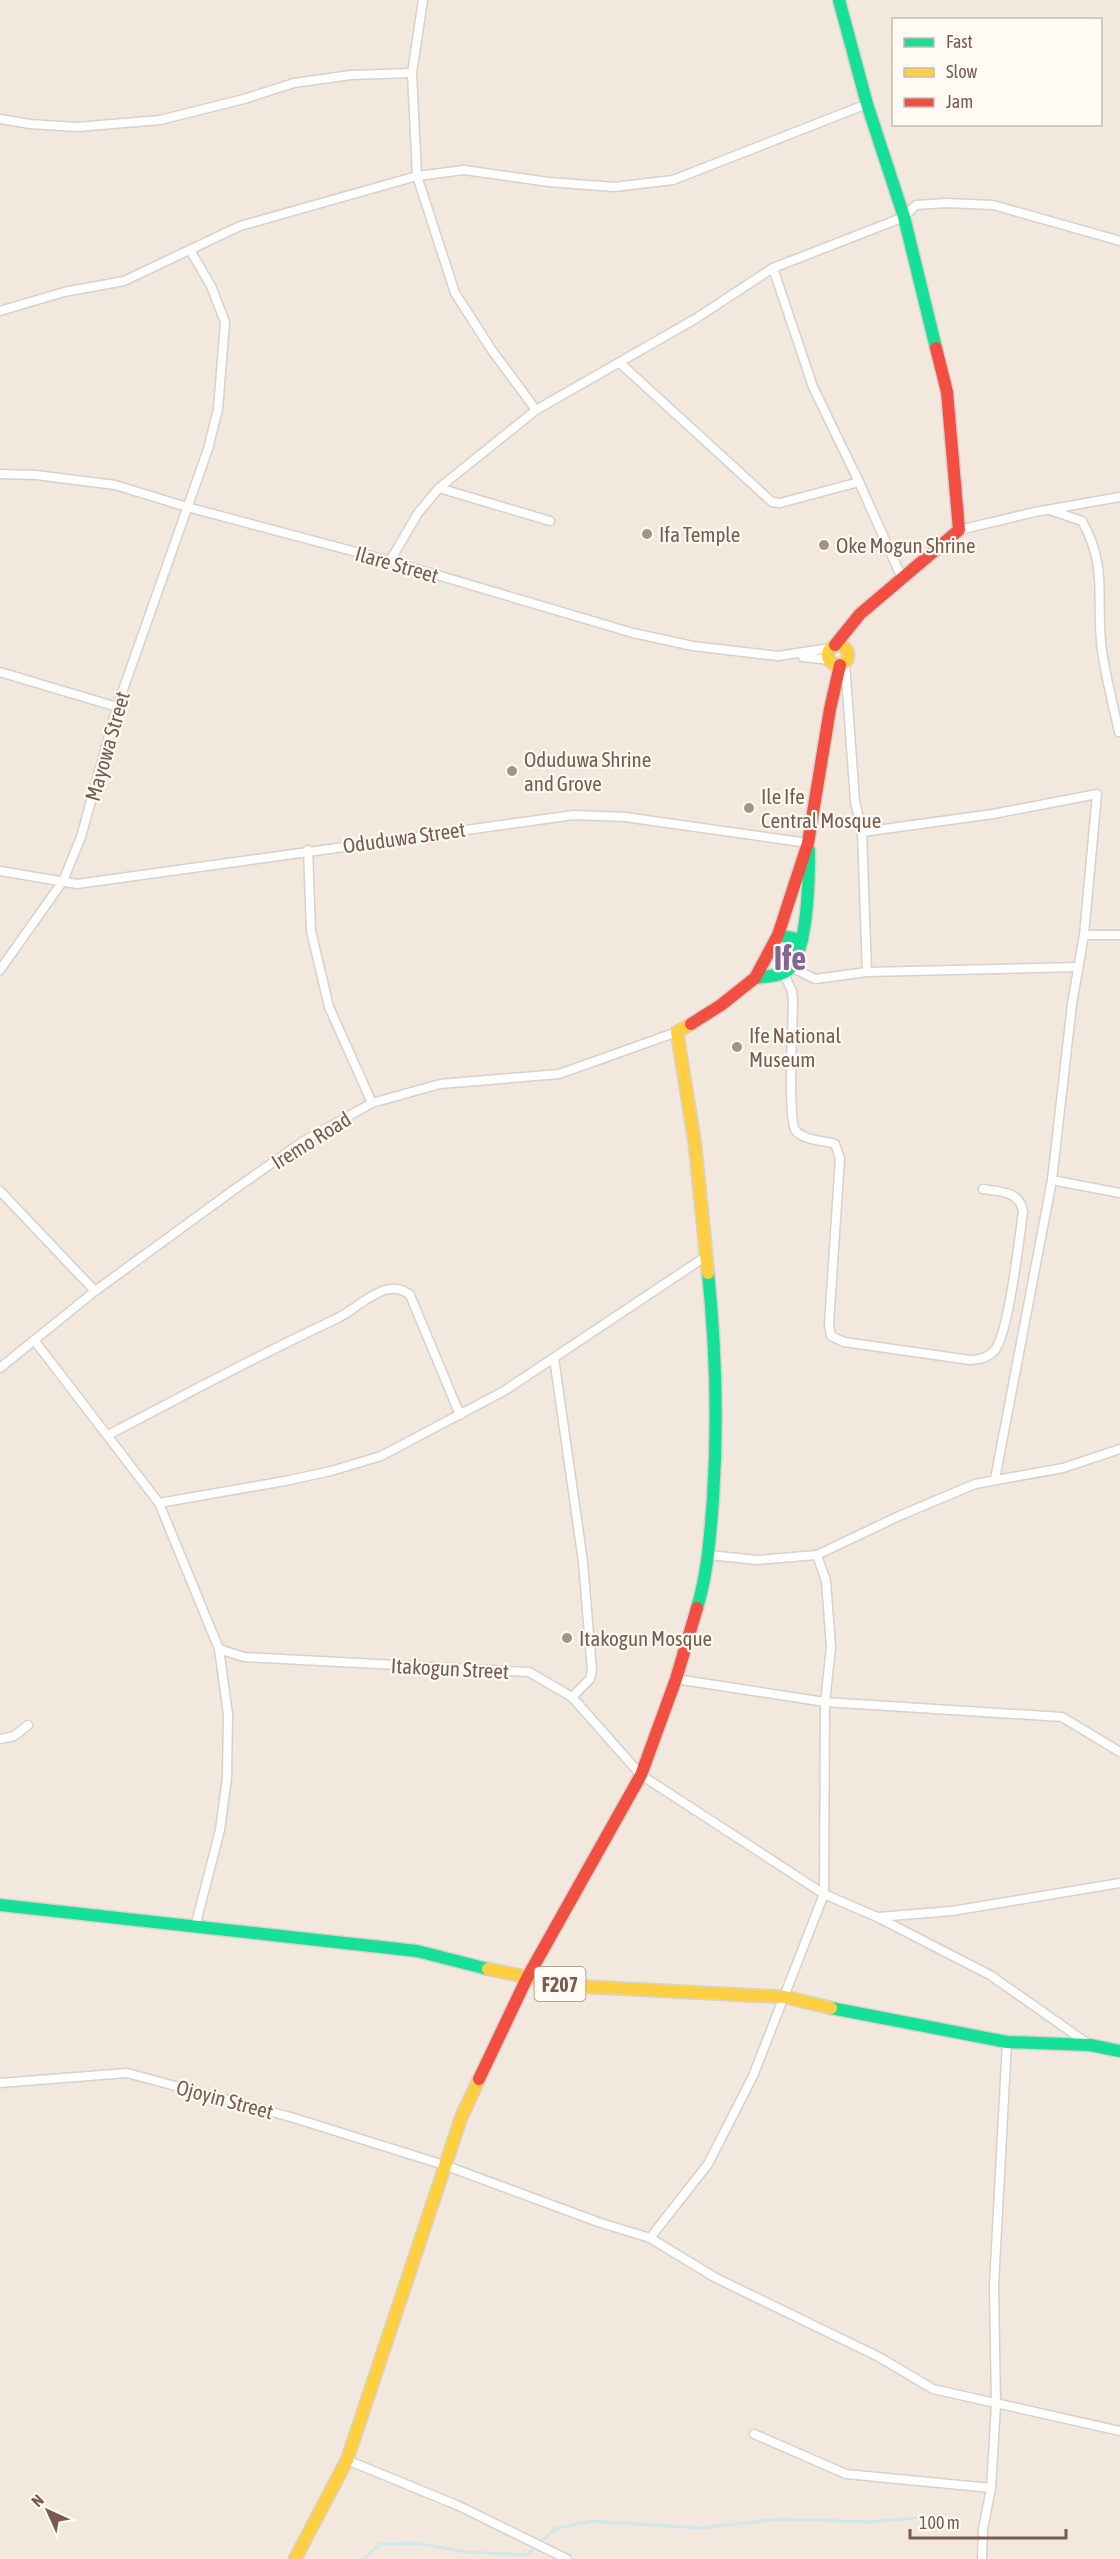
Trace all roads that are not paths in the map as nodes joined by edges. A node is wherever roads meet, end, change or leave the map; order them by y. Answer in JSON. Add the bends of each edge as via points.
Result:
{"nodes":[{"id":1,"x":423,"y":0,"type":"edge"},
{"id":2,"x":839,"y":0,"type":"edge"},
{"id":3,"x":412,"y":73,"type":"junction"},
{"id":4,"x":867,"y":104,"type":"junction"},
{"id":5,"x":0,"y":119,"type":"edge"},
{"id":6,"x":417,"y":176,"type":"junction"},
{"id":7,"x":904,"y":217,"type":"junction"},
{"id":8,"x":1120,"y":241,"type":"edge"},
{"id":9,"x":190,"y":250,"type":"junction"},
{"id":10,"x":773,"y":268,"type":"junction"},
{"id":11,"x":0,"y":311,"type":"edge"},
{"id":12,"x":620,"y":363,"type":"junction"},
{"id":13,"x":536,"y":410,"type":"junction"},
{"id":14,"x":0,"y":474,"type":"edge"},
{"id":15,"x":859,"y":482,"type":"junction"},
{"id":16,"x":439,"y":488,"type":"junction"},
{"id":17,"x":1120,"y":497,"type":"edge"},
{"id":18,"x":187,"y":507,"type":"junction"},
{"id":19,"x":1050,"y":510,"type":"junction"},
{"id":20,"x":550,"y":521,"type":"dead end"},
{"id":21,"x":959,"y":530,"type":"junction"},
{"id":22,"x":390,"y":561,"type":"junction"},
{"id":23,"x":902,"y":578,"type":"junction"},
{"id":24,"x":837,"y":656,"type":"junction"},
{"id":25,"x":0,"y":672,"type":"edge"},
{"id":26,"x":117,"y":707,"type":"junction"},
{"id":27,"x":1119,"y":732,"type":"edge"},
{"id":28,"x":862,"y":832,"type":"junction"},
{"id":29,"x":808,"y":843,"type":"junction"},
{"id":30,"x":308,"y":850,"type":"junction"},
{"id":31,"x":0,"y":871,"type":"edge"},
{"id":32,"x":63,"y":881,"type":"junction"},
{"id":33,"x":1084,"y":934,"type":"junction"},
{"id":34,"x":778,"y":935,"type":"junction"},
{"id":35,"x":1120,"y":935,"type":"edge"},
{"id":36,"x":802,"y":940,"type":"junction"},
{"id":37,"x":1077,"y":967,"type":"junction"},
{"id":38,"x":0,"y":970,"type":"edge"},
{"id":39,"x":787,"y":970,"type":"junction"},
{"id":40,"x":867,"y":972,"type":"junction"},
{"id":41,"x":755,"y":978,"type":"junction"},
{"id":42,"x":677,"y":1032,"type":"junction"},
{"id":43,"x":372,"y":1102,"type":"junction"},
{"id":44,"x":1052,"y":1180,"type":"junction"},
{"id":45,"x":983,"y":1190,"type":"dead end"},
{"id":46,"x":0,"y":1191,"type":"edge"},
{"id":47,"x":1120,"y":1192,"type":"edge"},
{"id":48,"x":708,"y":1255,"type":"junction"},
{"id":49,"x":95,"y":1291,"type":"junction"},
{"id":50,"x":34,"y":1340,"type":"junction"},
{"id":51,"x":554,"y":1358,"type":"junction"},
{"id":52,"x":0,"y":1368,"type":"edge"},
{"id":53,"x":460,"y":1415,"type":"junction"},
{"id":54,"x":108,"y":1435,"type":"junction"},
{"id":55,"x":1120,"y":1449,"type":"edge"},
{"id":56,"x":995,"y":1479,"type":"junction"},
{"id":57,"x":159,"y":1503,"type":"junction"},
{"id":58,"x":709,"y":1555,"type":"junction"},
{"id":59,"x":817,"y":1555,"type":"junction"},
{"id":60,"x":219,"y":1649,"type":"junction"},
{"id":61,"x":676,"y":1679,"type":"junction"},
{"id":62,"x":572,"y":1697,"type":"junction"},
{"id":63,"x":825,"y":1702,"type":"junction"},
{"id":64,"x":28,"y":1725,"type":"dead end"},
{"id":65,"x":0,"y":1739,"type":"edge"},
{"id":66,"x":1120,"y":1752,"type":"edge"},
{"id":67,"x":640,"y":1775,"type":"junction"},
{"id":68,"x":1120,"y":1883,"type":"edge"},
{"id":69,"x":824,"y":1894,"type":"junction"},
{"id":70,"x":0,"y":1905,"type":"edge"},
{"id":71,"x":877,"y":1917,"type":"junction"},
{"id":72,"x":195,"y":1927,"type":"junction"},
{"id":73,"x":527,"y":1978,"type":"junction"},
{"id":74,"x":785,"y":1997,"type":"junction"},
{"id":75,"x":1007,"y":2042,"type":"junction"},
{"id":76,"x":1090,"y":2045,"type":"junction"},
{"id":77,"x":1120,"y":2051,"type":"edge"},
{"id":78,"x":0,"y":2083,"type":"edge"},
{"id":79,"x":444,"y":2165,"type":"junction"},
{"id":80,"x":650,"y":2238,"type":"junction"},
{"id":81,"x":996,"y":2404,"type":"junction"},
{"id":82,"x":1120,"y":2431,"type":"edge"},
{"id":83,"x":754,"y":2434,"type":"dead end"},
{"id":84,"x":347,"y":2460,"type":"junction"},
{"id":85,"x":991,"y":2488,"type":"junction"},
{"id":86,"x":295,"y":2559,"type":"edge"},
{"id":87,"x":567,"y":2559,"type":"edge"},
{"id":88,"x":982,"y":2559,"type":"edge"}],
"edges":[{"from":1,"to":3,"type":"street"},
{"from":2,"to":4,"type":"street"},
{"from":3,"to":5,"type":"street","via":[[351,75],[294,83],[160,120],[77,127]]},
{"from":3,"to":6,"type":"street"},
{"from":4,"to":6,"type":"street","via":[[673,180],[614,187],[464,170]]},
{"from":4,"to":7,"type":"street"},
{"from":6,"to":9,"type":"street","via":[[240,226]]},
{"from":6,"to":13,"type":"street","via":[[455,293]]},
{"from":7,"to":8,"type":"street","via":[[916,205],[993,205]]},
{"from":7,"to":10,"type":"street"},
{"from":7,"to":21,"type":"street","via":[[947,392]]},
{"from":9,"to":11,"type":"street","via":[[124,281],[64,292]]},
{"from":9,"to":18,"type":"street","name":"Mayowa Street","via":[[211,285],[225,322],[218,409]]},
{"from":10,"to":12,"type":"street","via":[[695,320]]},
{"from":10,"to":15,"type":"street","via":[[813,387]]},
{"from":12,"to":13,"type":"street"},
{"from":12,"to":15,"type":"street","via":[[772,502]]},
{"from":13,"to":16,"type":"street"},
{"from":14,"to":18,"type":"street","name":"Ilare Street","via":[[115,485]]},
{"from":15,"to":23,"type":"street"},
{"from":16,"to":20,"type":"street"},
{"from":16,"to":22,"type":"street","via":[[418,513]]},
{"from":17,"to":19,"type":"street"},
{"from":18,"to":22,"type":"street","name":"Ilare Street"},
{"from":18,"to":26,"type":"street","name":"Mayowa Street"},
{"from":19,"to":21,"type":"street"},
{"from":19,"to":27,"type":"street","via":[[1082,521],[1094,543],[1100,574],[1102,650]]},
{"from":21,"to":23,"type":"street"},
{"from":22,"to":24,"type":"street","name":"Ilare Street","via":[[633,633],[693,646],[778,656]]},
{"from":23,"to":24,"type":"street","via":[[860,614]]},
{"from":24,"to":28,"type":"street"},
{"from":24,"to":29,"type":"street"},
{"from":25,"to":26,"type":"street"},
{"from":26,"to":32,"type":"street","name":"Mayowa Street","via":[[81,837]]},
{"from":28,"to":33,"type":"street","via":[[993,814],[1097,794]]},
{"from":28,"to":40,"type":"street"},
{"from":29,"to":30,"type":"street","name":"Oduduwa Street","via":[[626,817],[574,815]]},
{"from":29,"to":34,"type":"street"},
{"from":29,"to":36,"type":"street","via":[[810,870]]},
{"from":30,"to":32,"type":"street","name":"Oduduwa Street","via":[[77,884]]},
{"from":30,"to":43,"type":"street","via":[[311,931],[330,1007]]},
{"from":31,"to":32,"type":"street","name":"Oduduwa Street"},
{"from":32,"to":38,"type":"street","name":"Mayowa Street"},
{"from":33,"to":35,"type":"street"},
{"from":33,"to":37,"type":"street"},
{"from":34,"to":36,"type":"street"},
{"from":34,"to":41,"type":"street"},
{"from":36,"to":39,"type":"street","via":[[797,958]]},
{"from":37,"to":40,"type":"street"},
{"from":37,"to":44,"type":"street"},
{"from":39,"to":40,"type":"street","via":[[815,979]]},
{"from":39,"to":41,"type":"street"},
{"from":39,"to":45,"type":"street","via":[[793,1001],[792,1127],[806,1137],[835,1144],[840,1158],[832,1250],[831,1336],[844,1342],[960,1359],[978,1360],[994,1351],[1001,1340],[1023,1212],[1020,1201],[1012,1194]]},
{"from":41,"to":42,"type":"street"},
{"from":42,"to":43,"type":"street","name":"Iremo Road","via":[[560,1074],[440,1084]]},
{"from":42,"to":48,"type":"street"},
{"from":43,"to":49,"type":"street","name":"Iremo Road","via":[[302,1142]]},
{"from":44,"to":47,"type":"street"},
{"from":44,"to":56,"type":"street"},
{"from":46,"to":49,"type":"street"},
{"from":48,"to":51,"type":"street"},
{"from":48,"to":58,"type":"street","via":[[716,1338],[717,1412]]},
{"from":49,"to":50,"type":"street","name":"Iremo Road"},
{"from":50,"to":52,"type":"street","name":"Iremo Road"},
{"from":50,"to":54,"type":"street"},
{"from":51,"to":53,"type":"street"},
{"from":51,"to":62,"type":"street","via":[[583,1562],[592,1671],[590,1679]]},
{"from":53,"to":54,"type":"street","via":[[410,1295],[401,1288],[392,1288]]},
{"from":53,"to":57,"type":"street","via":[[381,1456],[331,1471]]},
{"from":54,"to":57,"type":"street"},
{"from":55,"to":56,"type":"street","via":[[1063,1468]]},
{"from":56,"to":59,"type":"street","via":[[921,1507]]},
{"from":57,"to":60,"type":"street"},
{"from":58,"to":59,"type":"street","via":[[757,1560]]},
{"from":58,"to":61,"type":"street","via":[[702,1593]]},
{"from":59,"to":63,"type":"street","via":[[826,1581],[831,1647]]},
{"from":60,"to":62,"type":"street","name":"Itakogun Street","via":[[244,1657],[529,1672]]},
{"from":60,"to":72,"type":"street","via":[[228,1714],[228,1777],[220,1830]]},
{"from":61,"to":63,"type":"street"},
{"from":61,"to":67,"type":"street"},
{"from":62,"to":67,"type":"street","name":"Itakogun Street"},
{"from":63,"to":66,"type":"street","via":[[1062,1717]]},
{"from":63,"to":69,"type":"street"},
{"from":64,"to":65,"type":"street","via":[[14,1736]]},
{"from":67,"to":69,"type":"street","name":"Itakogun Street"},
{"from":67,"to":73,"type":"street"},
{"from":68,"to":71,"type":"street","via":[[952,1911]]},
{"from":69,"to":71,"type":"street","name":"Itakogun Street"},
{"from":69,"to":74,"type":"street"},
{"from":70,"to":72,"type":"street","number":"F207"},
{"from":71,"to":76,"type":"street","name":"Itakogun Street","via":[[990,1975]]},
{"from":72,"to":73,"type":"street","number":"F207","via":[[417,1951]]},
{"from":73,"to":74,"type":"street","number":"F207","via":[[572,1986]]},
{"from":73,"to":79,"type":"street","via":[[461,2118]]},
{"from":74,"to":75,"type":"street","number":"F207"},
{"from":74,"to":80,"type":"street","via":[[753,2076],[708,2164]]},
{"from":75,"to":76,"type":"street","number":"F207"},
{"from":75,"to":81,"type":"street","via":[[994,2285]]},
{"from":76,"to":77,"type":"street","number":"F207"},
{"from":78,"to":79,"type":"street","name":"Ojoyin Street","via":[[127,2073],[294,2118]]},
{"from":79,"to":80,"type":"street","name":"Ojoyin Street"},
{"from":79,"to":84,"type":"street"},
{"from":80,"to":81,"type":"street","name":"Ojoyin Street","via":[[716,2278],[879,2357],[933,2390]]},
{"from":81,"to":82,"type":"street","name":"Ojoyin Street"},
{"from":81,"to":85,"type":"street"},
{"from":83,"to":85,"type":"street","via":[[846,2474]]},
{"from":84,"to":86,"type":"street"},
{"from":84,"to":87,"type":"street","via":[[459,2506]]},
{"from":85,"to":88,"type":"street"}]}
